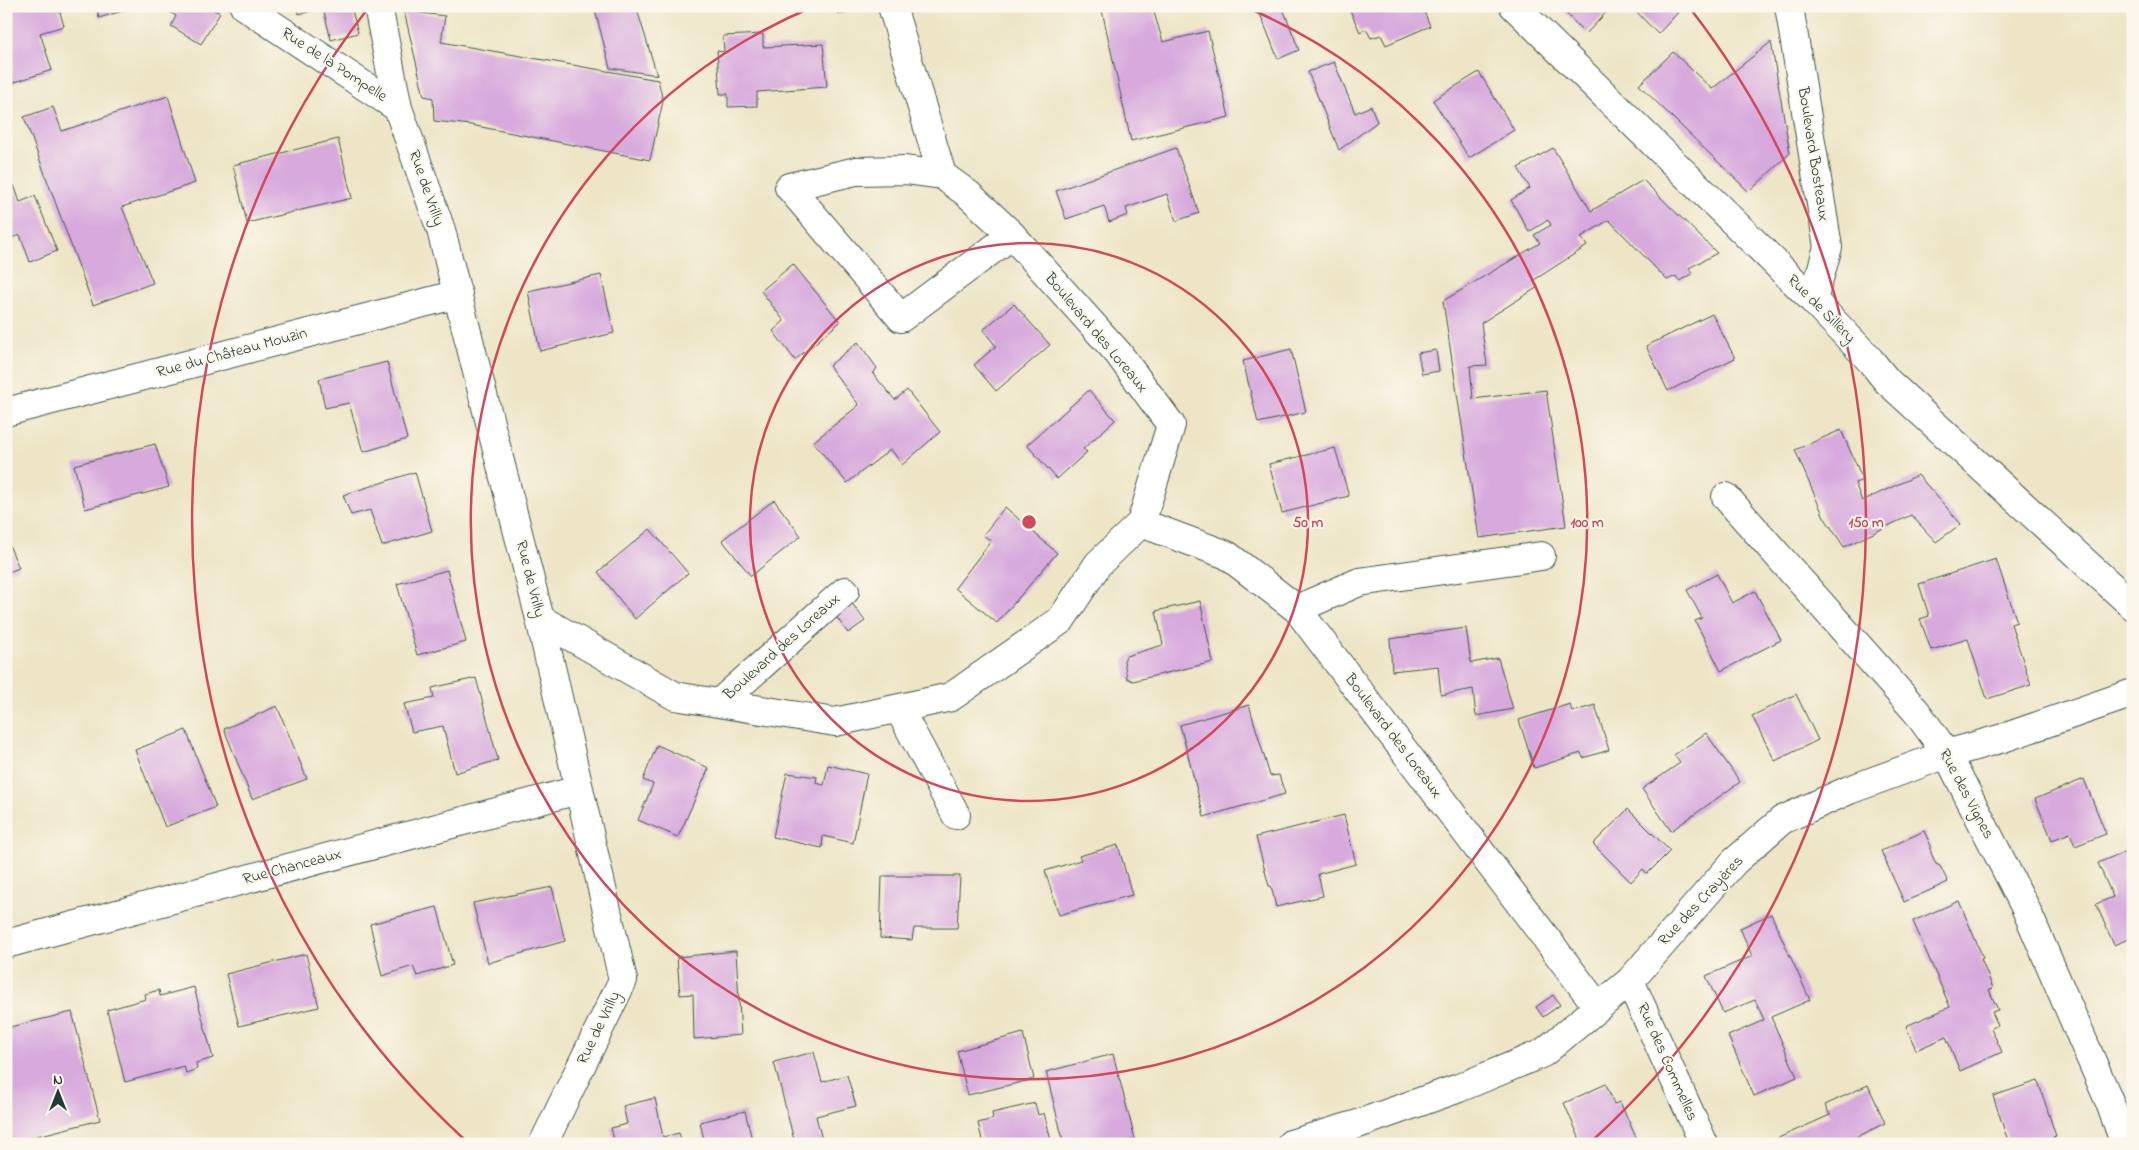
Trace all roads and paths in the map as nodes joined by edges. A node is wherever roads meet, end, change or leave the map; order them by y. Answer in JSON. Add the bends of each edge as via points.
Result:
{"nodes":[{"id":1,"x":244,"y":6,"type":"edge"},
{"id":2,"x":378,"y":6,"type":"edge"},
{"id":3,"x":892,"y":6,"type":"edge"},
{"id":4,"x":1514,"y":6,"type":"edge"},
{"id":5,"x":1789,"y":6,"type":"edge"},
{"id":6,"x":398,"y":108,"type":"junction"},
{"id":7,"x":942,"y":175,"type":"junction"},
{"id":8,"x":1012,"y":235,"type":"junction"},
{"id":9,"x":458,"y":294,"type":"junction"},
{"id":10,"x":1813,"y":300,"type":"junction"},
{"id":11,"x":6,"y":412,"type":"edge"},
{"id":12,"x":1726,"y":496,"type":"dead end"},
{"id":13,"x":1142,"y":523,"type":"junction"},
{"id":14,"x":1541,"y":556,"type":"dead end"},
{"id":15,"x":845,"y":592,"type":"dead end"},
{"id":16,"x":2133,"y":606,"type":"edge"},
{"id":17,"x":1297,"y":610,"type":"junction"},
{"id":18,"x":540,"y":619,"type":"junction"},
{"id":19,"x":2133,"y":693,"type":"edge"},
{"id":20,"x":719,"y":703,"type":"junction"},
{"id":21,"x":899,"y":709,"type":"junction"},
{"id":22,"x":1947,"y":754,"type":"junction"},
{"id":23,"x":578,"y":790,"type":"junction"},
{"id":24,"x":956,"y":816,"type":"dead end"},
{"id":25,"x":6,"y":944,"type":"edge"},
{"id":26,"x":1630,"y":980,"type":"junction"},
{"id":27,"x":1598,"y":1007,"type":"junction"},
{"id":28,"x":1303,"y":1142,"type":"edge"},
{"id":29,"x":543,"y":1144,"type":"edge"},
{"id":30,"x":1704,"y":1144,"type":"edge"},
{"id":31,"x":2125,"y":1144,"type":"edge"}],
"edges":[{"from":1,"to":6,"type":"street","name":"Rue de la Pompelle"},
{"from":2,"to":6,"type":"street","name":"Rue de Vrilly"},
{"from":3,"to":7,"type":"street"},
{"from":4,"to":10,"type":"street","name":"Rue de Sillery"},
{"from":5,"to":10,"type":"street","name":"Boulevard Bosteaux","via":[[1828,247]]},
{"from":6,"to":9,"type":"street","name":"Rue de Vrilly","via":[[440,230]]},
{"from":7,"to":8,"type":"street","name":"Boulevard des Loreaux"},
{"from":7,"to":8,"type":"street","name":"Boulevard des Loreaux","via":[[905,170],[856,171],[789,187],[901,318]]},
{"from":8,"to":13,"type":"street","name":"Boulevard des Loreaux","via":[[1118,353],[1171,424]]},
{"from":9,"to":11,"type":"street","name":"Rue du Château Mouzin"},
{"from":9,"to":18,"type":"street","name":"Rue de Vrilly"},
{"from":10,"to":16,"type":"street","name":"Rue de Sillery","via":[[1887,381]]},
{"from":12,"to":22,"type":"street","name":"Rue des Vignes","via":[[1916,711]]},
{"from":13,"to":17,"type":"street","name":"Boulevard des Loreaux","via":[[1227,556]]},
{"from":13,"to":21,"type":"street","name":"Boulevard des Loreaux","via":[[1098,564],[1061,620],[951,697]]},
{"from":14,"to":17,"type":"street","via":[[1359,582]]},
{"from":15,"to":20,"type":"street","name":"Boulevard des Loreaux"},
{"from":17,"to":27,"type":"street","name":"Boulevard des Loreaux"},
{"from":18,"to":20,"type":"street","name":"Boulevard des Loreaux","via":[[675,696]]},
{"from":18,"to":23,"type":"street","name":"Rue de Vrilly"},
{"from":19,"to":22,"type":"street","name":"Rue des Crayères"},
{"from":20,"to":21,"type":"street","name":"Boulevard des Loreaux","via":[[835,722]]},
{"from":21,"to":24,"type":"street"},
{"from":22,"to":26,"type":"street","name":"Rue des Crayères","via":[[1849,790],[1782,820],[1734,862]]},
{"from":22,"to":31,"type":"street","name":"Rue des Vignes","via":[[2025,907]]},
{"from":23,"to":25,"type":"street","name":"Rue Chanceaux"},
{"from":23,"to":29,"type":"street","name":"Rue de Vrilly","via":[[623,980]]},
{"from":26,"to":27,"type":"street","name":"Rue des Crayères"},
{"from":26,"to":30,"type":"street","name":"Rue des Commelles"},
{"from":27,"to":28,"type":"street","name":"Rue des Crayères","via":[[1543,1053],[1459,1088]]}]}
